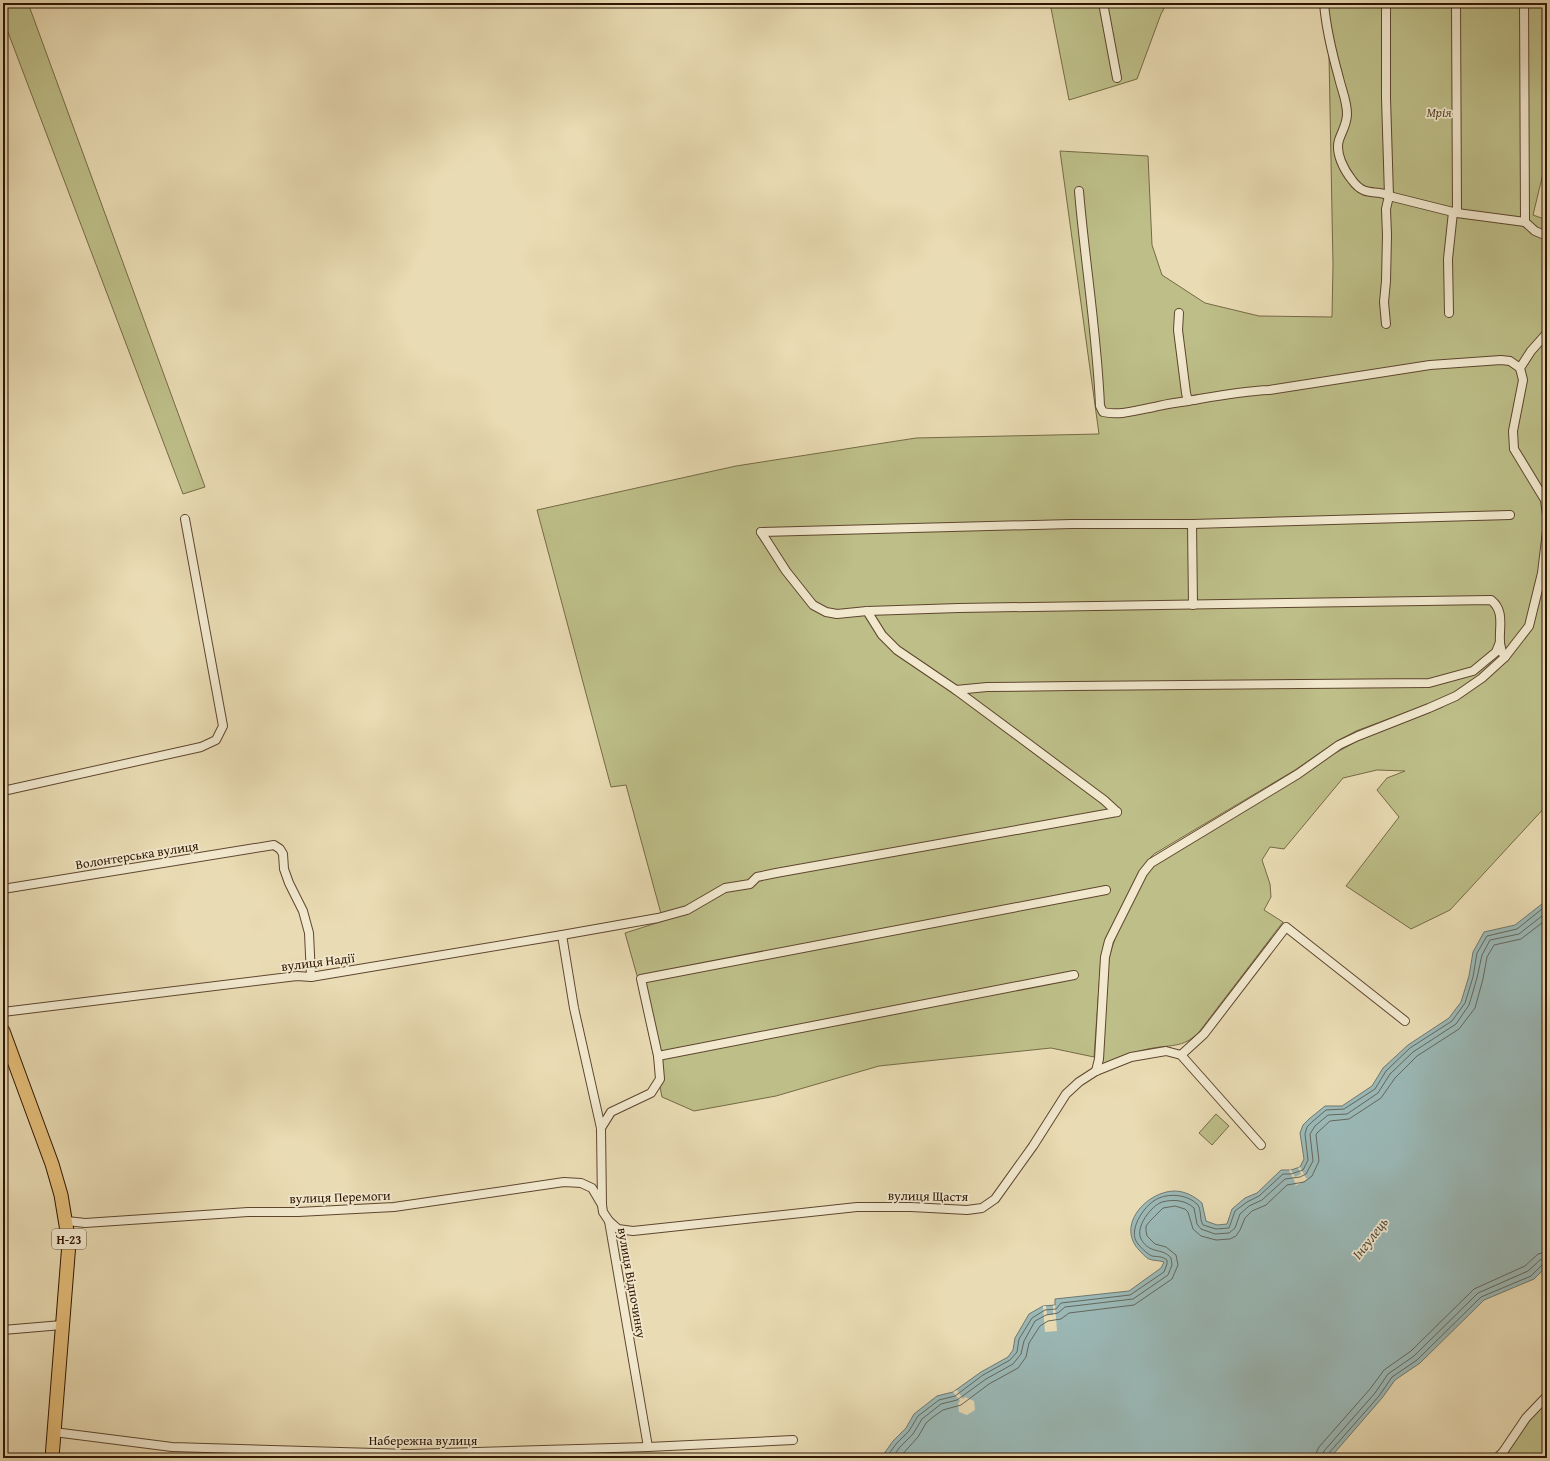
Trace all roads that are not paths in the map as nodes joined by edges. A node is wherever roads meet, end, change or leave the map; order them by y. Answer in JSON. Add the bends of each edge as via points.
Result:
{"nodes":[{"id":1,"x":1103,"y":3,"type":"edge"},
{"id":2,"x":1324,"y":3,"type":"edge"},
{"id":3,"x":1386,"y":3,"type":"edge"},
{"id":4,"x":1456,"y":3,"type":"edge"},
{"id":5,"x":1524,"y":3,"type":"edge"},
{"id":6,"x":1117,"y":78,"type":"dead end"},
{"id":7,"x":1079,"y":191,"type":"dead end"},
{"id":8,"x":1389,"y":196,"type":"junction"},
{"id":9,"x":1455,"y":212,"type":"junction"},
{"id":10,"x":1525,"y":222,"type":"junction"},
{"id":11,"x":1547,"y":236,"type":"edge"},
{"id":12,"x":1179,"y":313,"type":"dead end"},
{"id":13,"x":1449,"y":313,"type":"dead end"},
{"id":14,"x":1386,"y":324,"type":"dead end"},
{"id":15,"x":1547,"y":333,"type":"edge"},
{"id":16,"x":1520,"y":368,"type":"junction"},
{"id":17,"x":1188,"y":401,"type":"junction"},
{"id":18,"x":1510,"y":515,"type":"dead end"},
{"id":19,"x":1547,"y":515,"type":"edge"},
{"id":20,"x":184,"y":519,"type":"dead end"},
{"id":21,"x":1192,"y":524,"type":"junction"},
{"id":22,"x":1547,"y":531,"type":"edge"},
{"id":23,"x":1193,"y":605,"type":"junction"},
{"id":24,"x":867,"y":611,"type":"junction"},
{"id":25,"x":1500,"y":641,"type":"junction"},
{"id":26,"x":1505,"y":657,"type":"junction"},
{"id":27,"x":956,"y":690,"type":"junction"},
{"id":28,"x":3,"y":790,"type":"edge"},
{"id":29,"x":3,"y":889,"type":"edge"},
{"id":30,"x":1106,"y":890,"type":"dead end"},
{"id":31,"x":562,"y":936,"type":"junction"},
{"id":32,"x":1074,"y":976,"type":"dead end"},
{"id":33,"x":311,"y":977,"type":"junction"},
{"id":34,"x":3,"y":1012,"type":"edge"},
{"id":35,"x":1405,"y":1021,"type":"dead end"},
{"id":36,"x":3,"y":1031,"type":"edge"},
{"id":37,"x":1181,"y":1055,"type":"junction"},
{"id":38,"x":658,"y":1056,"type":"junction"},
{"id":39,"x":1096,"y":1071,"type":"junction"},
{"id":40,"x":601,"y":1128,"type":"junction"},
{"id":41,"x":1261,"y":1145,"type":"dead end"},
{"id":42,"x":602,"y":1205,"type":"junction"},
{"id":43,"x":67,"y":1221,"type":"junction"},
{"id":44,"x":609,"y":1221,"type":"junction"},
{"id":45,"x":62,"y":1325,"type":"junction"},
{"id":46,"x":3,"y":1330,"type":"edge"},
{"id":47,"x":1547,"y":1396,"type":"edge"},
{"id":48,"x":54,"y":1432,"type":"junction"},
{"id":49,"x":793,"y":1440,"type":"dead end"},
{"id":50,"x":648,"y":1447,"type":"junction"},
{"id":51,"x":52,"y":1458,"type":"edge"},
{"id":52,"x":1497,"y":1458,"type":"edge"}],
"edges":[{"from":1,"to":6,"type":"street"},
{"from":2,"to":8,"type":"street","via":[[1327,30],[1346,101],[1345,127],[1338,148],[1345,170],[1352,181],[1369,193]]},
{"from":3,"to":8,"type":"street"},
{"from":4,"to":9,"type":"street"},
{"from":5,"to":10,"type":"street"},
{"from":7,"to":17,"type":"street","via":[[1100,406],[1103,412],[1112,414],[1136,411]]},
{"from":8,"to":9,"type":"street"},
{"from":8,"to":14,"type":"street","via":[[1386,209]]},
{"from":9,"to":10,"type":"street"},
{"from":9,"to":13,"type":"street","via":[[1448,254]]},
{"from":10,"to":11,"type":"street","via":[[1535,231]]},
{"from":12,"to":17,"type":"street","via":[[1179,335]]},
{"from":15,"to":16,"type":"street"},
{"from":16,"to":17,"type":"street","via":[[1501,360],[1430,365]]},
{"from":16,"to":19,"type":"street","via":[[1523,380],[1514,431],[1514,449],[1545,500]]},
{"from":18,"to":21,"type":"street"},
{"from":20,"to":28,"type":"street","via":[[224,726],[216,740],[201,747]]},
{"from":21,"to":23,"type":"street"},
{"from":21,"to":24,"type":"street","via":[[1072,524],[761,532],[786,571],[814,605],[826,612],[837,614]]},
{"from":22,"to":26,"type":"street","via":[[1542,573],[1529,626]]},
{"from":23,"to":24,"type":"street"},
{"from":23,"to":25,"type":"street","via":[[1491,600],[1501,614]]},
{"from":24,"to":27,"type":"street","via":[[882,636],[897,650]]},
{"from":25,"to":26,"type":"street","via":[[1501,652]]},
{"from":25,"to":27,"type":"street","via":[[1496,652],[1473,671],[1429,682],[987,687]]},
{"from":26,"to":39,"type":"street","via":[[1482,678],[1456,696],[1339,744],[1298,774],[1151,863],[1142,874],[1105,957],[1099,1059]]},
{"from":27,"to":31,"type":"street","name":"вулиця Надії","via":[[1117,812],[776,873],[757,878],[750,884],[725,888],[686,910],[658,918]]},
{"from":29,"to":33,"type":"street","name":"Волонтерська вулиця","via":[[274,845],[283,854],[289,884],[303,911],[309,933]]},
{"from":30,"to":38,"type":"street","via":[[641,979]]},
{"from":31,"to":33,"type":"street","name":"вулиця Надії"},
{"from":31,"to":40,"type":"street","name":"вулиця Відпочинку","via":[[574,1008]]},
{"from":32,"to":38,"type":"street"},
{"from":33,"to":34,"type":"street","name":"вулиця Надії","via":[[297,976]]},
{"from":35,"to":37,"type":"street","via":[[1286,927],[1204,1034]]},
{"from":36,"to":43,"type":"main road","number":"Н-23","via":[[52,1164]]},
{"from":37,"to":39,"type":"street","name":"вулиця Щастя","via":[[1166,1051],[1149,1053],[1131,1057]]},
{"from":37,"to":41,"type":"street"},
{"from":38,"to":40,"type":"street","via":[[660,1079],[651,1093],[611,1112]]},
{"from":39,"to":44,"type":"street","name":"вулиця Щастя","via":[[1066,1094],[995,1199],[982,1208],[967,1210],[857,1207],[633,1231],[618,1229]]},
{"from":40,"to":42,"type":"street","name":"вулиця Відпочинку"},
{"from":42,"to":43,"type":"street","name":"вулиця Перемоги","via":[[592,1188],[564,1182],[394,1207],[248,1212],[85,1223]]},
{"from":42,"to":44,"type":"street","name":"вулиця Відпочинку"},
{"from":43,"to":45,"type":"main road","number":"Н-23","via":[[69,1258]]},
{"from":44,"to":50,"type":"street","name":"вулиця Відпочинку"},
{"from":45,"to":46,"type":"street"},
{"from":45,"to":48,"type":"main road","number":"Н-23"},
{"from":47,"to":52,"type":"street","via":[[1526,1418]]},
{"from":48,"to":50,"type":"street","name":"Набережна вулиця","via":[[172,1447],[410,1454]]},
{"from":48,"to":51,"type":"main road","number":"Н-23"},
{"from":49,"to":50,"type":"street","name":"Набережна вулиця"}]}
